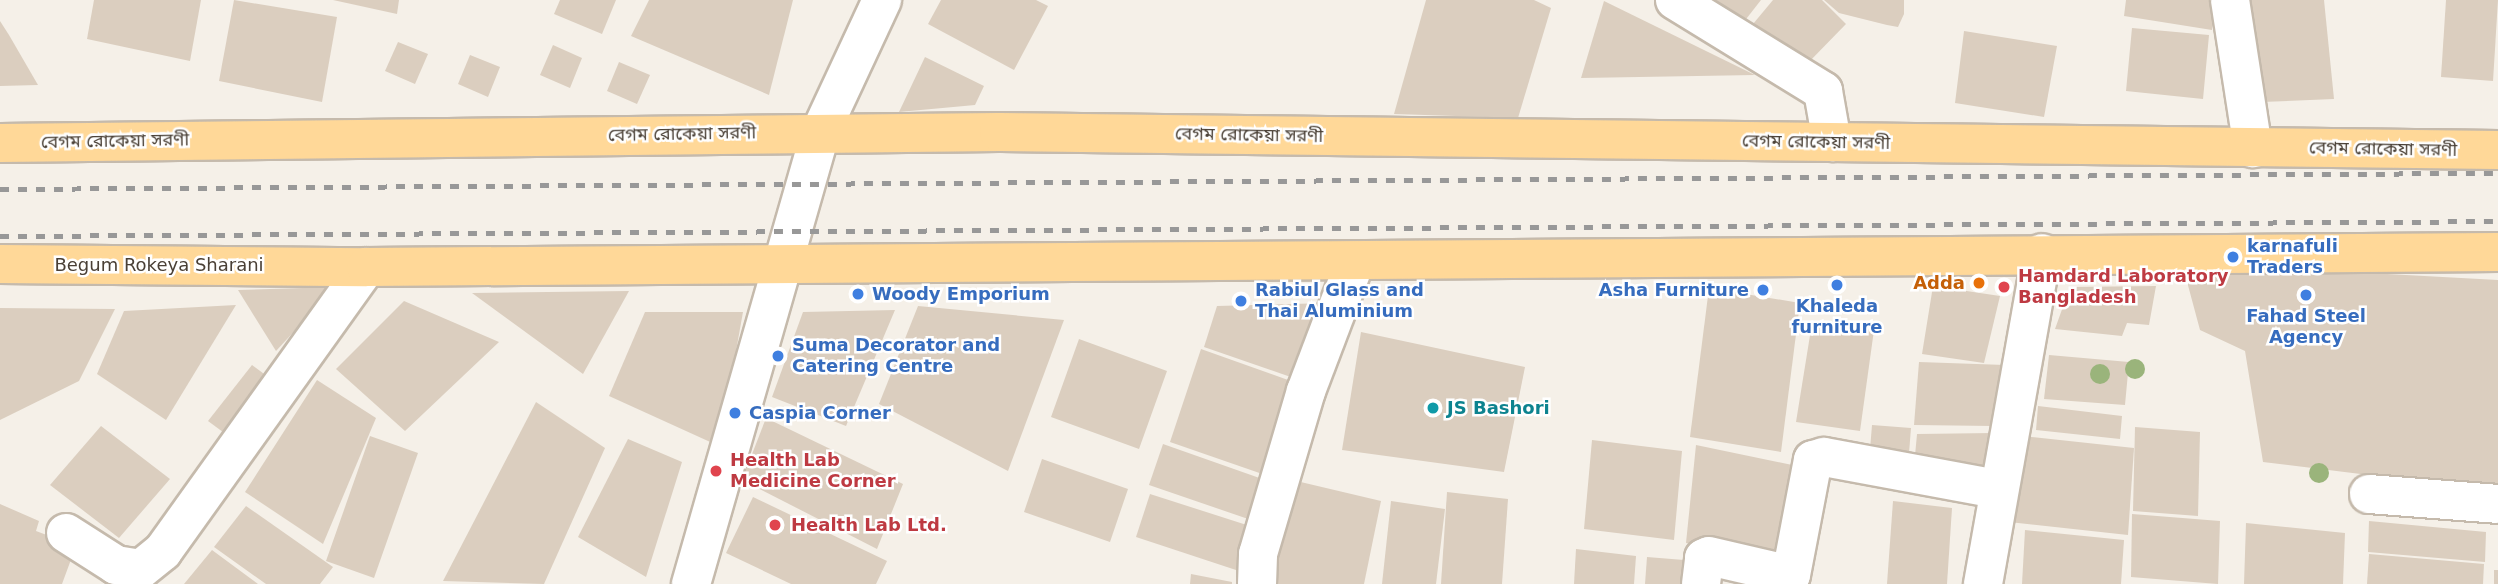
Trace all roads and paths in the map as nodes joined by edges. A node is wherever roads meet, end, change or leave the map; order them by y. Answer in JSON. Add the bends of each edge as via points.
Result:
{"nodes":[{"id":1,"x":882,"y":0,"type":"edge"},
{"id":2,"x":1675,"y":0,"type":"edge"},
{"id":3,"x":2230,"y":0,"type":"edge"},
{"id":4,"x":820,"y":133,"type":"junction"},
{"id":5,"x":1832,"y":142,"type":"junction"},
{"id":6,"x":0,"y":143,"type":"edge"},
{"id":7,"x":2253,"y":148,"type":"junction"},
{"id":8,"x":2498,"y":150,"type":"edge"},
{"id":9,"x":2498,"y":252,"type":"edge"},
{"id":10,"x":2042,"y":253,"type":"junction"},
{"id":11,"x":784,"y":260,"type":"junction"},
{"id":12,"x":1355,"y":262,"type":"junction"},
{"id":13,"x":0,"y":264,"type":"edge"},
{"id":14,"x":366,"y":267,"type":"junction"},
{"id":15,"x":1997,"y":489,"type":"junction"},
{"id":16,"x":2369,"y":494,"type":"dead end"},
{"id":17,"x":2498,"y":504,"type":"edge"},
{"id":18,"x":66,"y":533,"type":"dead end"},
{"id":19,"x":691,"y":584,"type":"edge"},
{"id":20,"x":1257,"y":584,"type":"edge"},
{"id":21,"x":1701,"y":584,"type":"edge"},
{"id":22,"x":1983,"y":584,"type":"edge"}],
"edges":[{"from":1,"to":4,"type":"street"},
{"from":2,"to":5,"type":"street","via":[[1823,91]]},
{"from":3,"to":7,"type":"street"},
{"from":4,"to":5,"type":"main road","name":"বেগম রোকেয়া সরণী"},
{"from":4,"to":6,"type":"main road","name":"বেগম রোকেয়া সরণী"},
{"from":4,"to":11,"type":"street"},
{"from":5,"to":7,"type":"main road","name":"বেগম রোকেয়া সরণী"},
{"from":7,"to":8,"type":"main road","name":"বেগম রোকেয়া সরণী"},
{"from":9,"to":10,"type":"main road"},
{"from":10,"to":12,"type":"main road"},
{"from":10,"to":15,"type":"street"},
{"from":11,"to":12,"type":"main road"},
{"from":11,"to":14,"type":"main road"},
{"from":11,"to":19,"type":"street"},
{"from":12,"to":20,"type":"street","via":[[1306,391],[1258,554]]},
{"from":13,"to":14,"type":"main road","name":"Begum Rokeya Sharani"},
{"from":14,"to":18,"type":"street","via":[[163,551],[141,569],[116,565]]},
{"from":15,"to":21,"type":"street","via":[[1824,457],[1813,460],[1791,575],[1709,556]]},
{"from":15,"to":22,"type":"street"},
{"from":16,"to":17,"type":"street"}]}
